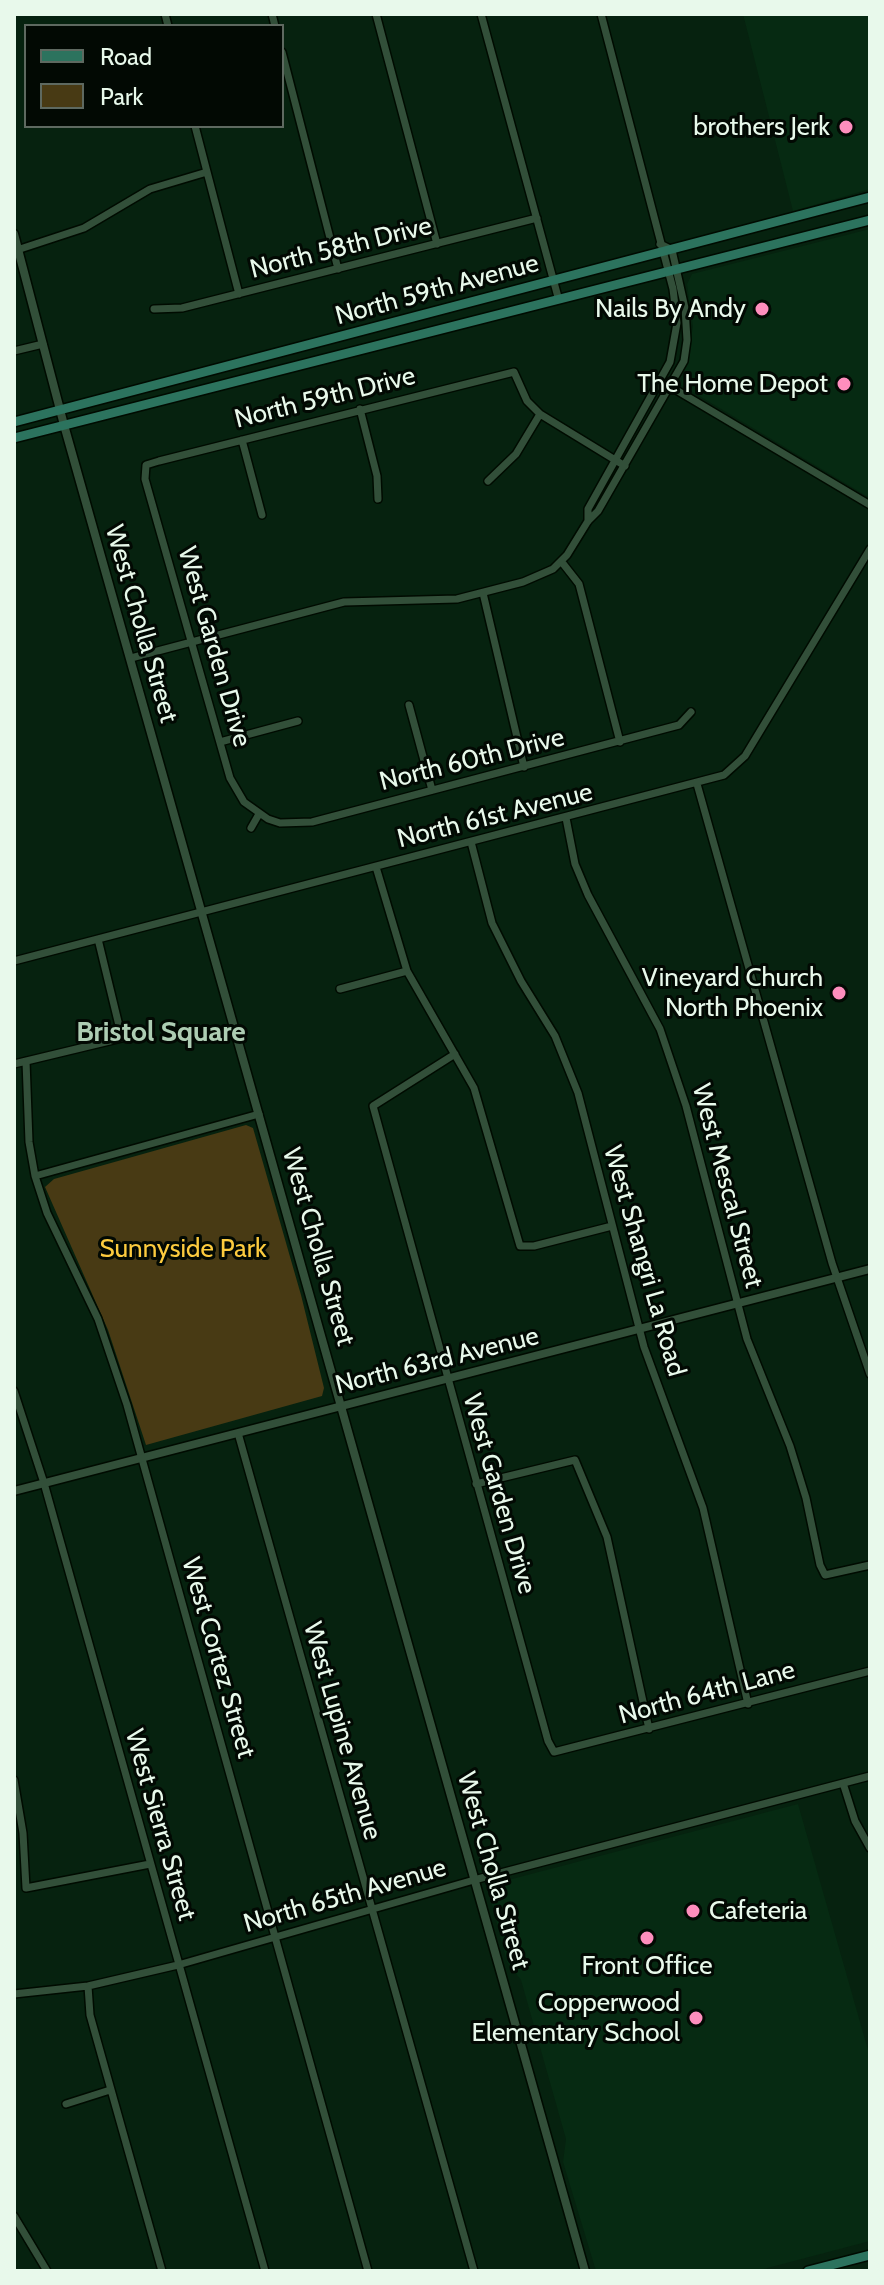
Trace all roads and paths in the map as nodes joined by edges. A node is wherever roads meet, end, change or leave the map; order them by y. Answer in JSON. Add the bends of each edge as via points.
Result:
{"nodes":[{"id":1,"x":376,"y":14,"type":"edge"},
{"id":2,"x":481,"y":14,"type":"edge"},
{"id":3,"x":601,"y":14,"type":"edge"},
{"id":4,"x":284,"y":60,"type":"edge"},
{"id":5,"x":196,"y":128,"type":"edge"},
{"id":6,"x":207,"y":172,"type":"junction"},
{"id":7,"x":870,"y":197,"type":"edge"},
{"id":8,"x":537,"y":218,"type":"junction"},
{"id":9,"x":870,"y":220,"type":"edge"},
{"id":10,"x":14,"y":234,"type":"edge"},
{"id":11,"x":437,"y":244,"type":"junction"},
{"id":12,"x":665,"y":249,"type":"junction"},
{"id":13,"x":16,"y":250,"type":"edge"},
{"id":14,"x":338,"y":269,"type":"junction"},
{"id":15,"x":672,"y":270,"type":"junction"},
{"id":16,"x":554,"y":282,"type":"junction"},
{"id":17,"x":239,"y":294,"type":"junction"},
{"id":18,"x":558,"y":297,"type":"junction"},
{"id":19,"x":154,"y":309,"type":"dead end"},
{"id":20,"x":43,"y":344,"type":"junction"},
{"id":21,"x":14,"y":351,"type":"edge"},
{"id":22,"x":661,"y":381,"type":"junction"},
{"id":23,"x":671,"y":388,"type":"junction"},
{"id":24,"x":360,"y":409,"type":"junction"},
{"id":25,"x":60,"y":410,"type":"junction"},
{"id":26,"x":540,"y":414,"type":"junction"},
{"id":27,"x":14,"y":422,"type":"edge"},
{"id":28,"x":64,"y":425,"type":"junction"},
{"id":29,"x":14,"y":438,"type":"edge"},
{"id":30,"x":242,"y":440,"type":"junction"},
{"id":31,"x":616,"y":459,"type":"junction"},
{"id":32,"x":146,"y":465,"type":"joint"},
{"id":33,"x":625,"y":466,"type":"junction"},
{"id":34,"x":488,"y":481,"type":"dead end"},
{"id":35,"x":378,"y":499,"type":"dead end"},
{"id":36,"x":870,"y":505,"type":"edge"},
{"id":37,"x":262,"y":515,"type":"dead end"},
{"id":38,"x":588,"y":521,"type":"junction"},
{"id":39,"x":870,"y":549,"type":"edge"},
{"id":40,"x":561,"y":561,"type":"junction"},
{"id":41,"x":483,"y":593,"type":"junction"},
{"id":42,"x":191,"y":642,"type":"junction"},
{"id":43,"x":131,"y":658,"type":"junction"},
{"id":44,"x":409,"y":705,"type":"dead end"},
{"id":45,"x":691,"y":712,"type":"dead end"},
{"id":46,"x":298,"y":721,"type":"dead end"},
{"id":47,"x":220,"y":742,"type":"junction"},
{"id":48,"x":620,"y":742,"type":"junction"},
{"id":49,"x":524,"y":767,"type":"junction"},
{"id":50,"x":697,"y":784,"type":"junction"},
{"id":51,"x":432,"y":790,"type":"junction"},
{"id":52,"x":259,"y":814,"type":"junction"},
{"id":53,"x":566,"y":818,"type":"junction"},
{"id":54,"x":251,"y":828,"type":"dead end"},
{"id":55,"x":471,"y":842,"type":"junction"},
{"id":56,"x":376,"y":867,"type":"junction"},
{"id":57,"x":202,"y":911,"type":"junction"},
{"id":58,"x":98,"y":939,"type":"junction"},
{"id":59,"x":14,"y":961,"type":"edge"},
{"id":60,"x":407,"y":971,"type":"junction"},
{"id":61,"x":340,"y":989,"type":"dead end"},
{"id":62,"x":455,"y":1054,"type":"junction"},
{"id":63,"x":26,"y":1061,"type":"junction"},
{"id":64,"x":14,"y":1064,"type":"edge"},
{"id":65,"x":259,"y":1114,"type":"junction"},
{"id":66,"x":35,"y":1176,"type":"junction"},
{"id":67,"x":612,"y":1226,"type":"junction"},
{"id":68,"x":870,"y":1269,"type":"edge"},
{"id":69,"x":837,"y":1278,"type":"junction"},
{"id":70,"x":738,"y":1303,"type":"junction"},
{"id":71,"x":639,"y":1329,"type":"junction"},
{"id":72,"x":870,"y":1374,"type":"edge"},
{"id":73,"x":447,"y":1379,"type":"junction"},
{"id":74,"x":14,"y":1391,"type":"edge"},
{"id":75,"x":342,"y":1406,"type":"junction"},
{"id":76,"x":238,"y":1433,"type":"junction"},
{"id":77,"x":141,"y":1458,"type":"junction"},
{"id":78,"x":44,"y":1483,"type":"junction"},
{"id":79,"x":476,"y":1484,"type":"junction"},
{"id":80,"x":14,"y":1491,"type":"edge"},
{"id":81,"x":870,"y":1565,"type":"edge"},
{"id":82,"x":870,"y":1671,"type":"edge"},
{"id":83,"x":748,"y":1704,"type":"junction"},
{"id":84,"x":649,"y":1729,"type":"junction"},
{"id":85,"x":554,"y":1752,"type":"joint"},
{"id":86,"x":870,"y":1776,"type":"edge"},
{"id":87,"x":14,"y":1780,"type":"edge"},
{"id":88,"x":843,"y":1783,"type":"junction"},
{"id":89,"x":870,"y":1848,"type":"edge"},
{"id":90,"x":150,"y":1864,"type":"junction"},
{"id":91,"x":474,"y":1880,"type":"junction"},
{"id":92,"x":371,"y":1910,"type":"junction"},
{"id":93,"x":276,"y":1937,"type":"junction"},
{"id":94,"x":178,"y":1965,"type":"junction"},
{"id":95,"x":88,"y":1986,"type":"junction"},
{"id":96,"x":14,"y":1994,"type":"edge"},
{"id":97,"x":110,"y":2090,"type":"junction"},
{"id":98,"x":66,"y":2104,"type":"dead end"},
{"id":99,"x":14,"y":2216,"type":"edge"},
{"id":100,"x":870,"y":2255,"type":"edge"},
{"id":101,"x":47,"y":2271,"type":"edge"},
{"id":102,"x":162,"y":2271,"type":"edge"},
{"id":103,"x":265,"y":2271,"type":"edge"},
{"id":104,"x":368,"y":2271,"type":"edge"},
{"id":105,"x":474,"y":2271,"type":"edge"},
{"id":106,"x":585,"y":2271,"type":"edge"},
{"id":107,"x":808,"y":2271,"type":"edge"}],
"edges":[{"from":1,"to":11,"type":"street"},
{"from":2,"to":8,"type":"street"},
{"from":3,"to":12,"type":"street"},
{"from":4,"to":14,"type":"street"},
{"from":5,"to":6,"type":"street"},
{"from":6,"to":13,"type":"street","via":[[150,189],[84,228]]},
{"from":6,"to":17,"type":"street"},
{"from":7,"to":12,"type":"main road","name":"North 59th Avenue"},
{"from":8,"to":11,"type":"street","name":"North 58th Drive"},
{"from":8,"to":16,"type":"street"},
{"from":9,"to":15,"type":"main road","name":"North 59th Avenue"},
{"from":10,"to":13,"type":"street","name":"West Cholla Street"},
{"from":11,"to":14,"type":"street","name":"North 58th Drive"},
{"from":12,"to":15,"type":"street"},
{"from":12,"to":16,"type":"main road","name":"North 59th Avenue"},
{"from":13,"to":20,"type":"street","name":"West Cholla Street"},
{"from":14,"to":17,"type":"street","name":"North 58th Drive"},
{"from":15,"to":18,"type":"main road","name":"North 59th Avenue"},
{"from":15,"to":22,"type":"street","via":[[676,343]]},
{"from":15,"to":23,"type":"street","via":[[687,340]]},
{"from":16,"to":18,"type":"street"},
{"from":16,"to":25,"type":"main road","name":"North 59th Avenue"},
{"from":17,"to":19,"type":"street","name":"North 58th Drive"},
{"from":18,"to":28,"type":"main road","name":"North 59th Avenue"},
{"from":20,"to":21,"type":"street"},
{"from":20,"to":25,"type":"street","name":"West Cholla Street"},
{"from":22,"to":23,"type":"street"},
{"from":22,"to":31,"type":"street"},
{"from":23,"to":33,"type":"street"},
{"from":23,"to":36,"type":"street"},
{"from":24,"to":26,"type":"street","name":"North 59th Drive","via":[[514,372],[527,401]]},
{"from":24,"to":30,"type":"street","name":"North 59th Drive"},
{"from":24,"to":35,"type":"street"},
{"from":25,"to":27,"type":"main road","name":"North 59th Avenue"},
{"from":25,"to":28,"type":"street","name":"West Cholla Street"},
{"from":26,"to":31,"type":"street"},
{"from":26,"to":34,"type":"street","via":[[516,454]]},
{"from":28,"to":29,"type":"main road","name":"North 59th Avenue"},
{"from":28,"to":43,"type":"street","name":"West Cholla Street"},
{"from":30,"to":32,"type":"street","name":"North 59th Drive"},
{"from":30,"to":37,"type":"street"},
{"from":31,"to":33,"type":"street"},
{"from":31,"to":38,"type":"street","via":[[588,509]]},
{"from":32,"to":42,"type":"street","name":"West Garden Drive","via":[[145,479]]},
{"from":33,"to":38,"type":"street"},
{"from":38,"to":40,"type":"street"},
{"from":39,"to":50,"type":"street","name":"North 61st Avenue","via":[[745,756],[724,775]]},
{"from":40,"to":41,"type":"street","via":[[540,577]]},
{"from":40,"to":48,"type":"street","via":[[579,584]]},
{"from":41,"to":42,"type":"street","via":[[439,602],[344,602]]},
{"from":41,"to":49,"type":"street"},
{"from":42,"to":43,"type":"street"},
{"from":42,"to":47,"type":"street","name":"West Garden Drive"},
{"from":43,"to":57,"type":"street","name":"West Cholla Street"},
{"from":44,"to":51,"type":"street"},
{"from":45,"to":48,"type":"street","name":"North 60th Drive","via":[[679,725]]},
{"from":46,"to":47,"type":"street"},
{"from":47,"to":52,"type":"street","name":"West Garden Drive","via":[[235,790]]},
{"from":48,"to":49,"type":"street","name":"North 60th Drive"},
{"from":49,"to":51,"type":"street","name":"North 60th Drive"},
{"from":50,"to":53,"type":"street","name":"North 61st Avenue"},
{"from":50,"to":69,"type":"street"},
{"from":51,"to":52,"type":"street","name":"North 60th Drive","via":[[312,822],[280,823]]},
{"from":52,"to":54,"type":"street"},
{"from":53,"to":55,"type":"street","name":"North 61st Avenue"},
{"from":53,"to":70,"type":"street","name":"West Mescal Street","via":[[588,895],[660,1029]]},
{"from":55,"to":56,"type":"street","name":"North 61st Avenue"},
{"from":55,"to":67,"type":"street","name":"West Shangri La Road","via":[[492,923],[555,1036],[578,1093]]},
{"from":56,"to":57,"type":"street","name":"North 61st Avenue"},
{"from":56,"to":60,"type":"street"},
{"from":57,"to":58,"type":"street","name":"North 61st Avenue"},
{"from":57,"to":65,"type":"street","name":"West Cholla Street"},
{"from":58,"to":59,"type":"street","name":"North 61st Avenue"},
{"from":58,"to":63,"type":"street","via":[[122,1038]]},
{"from":60,"to":61,"type":"street"},
{"from":60,"to":62,"type":"street"},
{"from":62,"to":67,"type":"street","via":[[482,1110],[520,1246]]},
{"from":62,"to":73,"type":"street","name":"West Garden Drive","via":[[373,1106]]},
{"from":63,"to":64,"type":"street"},
{"from":63,"to":66,"type":"street","name":"West Cortez Street"},
{"from":65,"to":66,"type":"street"},
{"from":65,"to":75,"type":"street","name":"West Cholla Street"},
{"from":66,"to":77,"type":"street","name":"West Cortez Street","via":[[98,1319]]},
{"from":67,"to":71,"type":"street","name":"West Shangri La Road"},
{"from":68,"to":69,"type":"street","name":"North 63rd Avenue"},
{"from":69,"to":70,"type":"street","name":"North 63rd Avenue"},
{"from":69,"to":72,"type":"street"},
{"from":70,"to":71,"type":"street","name":"North 63rd Avenue"},
{"from":70,"to":81,"type":"street","name":"West Mescal Street","via":[[790,1446],[825,1575]]},
{"from":71,"to":73,"type":"street","name":"North 63rd Avenue"},
{"from":71,"to":83,"type":"street","name":"West Shangri La Road","via":[[703,1508]]},
{"from":73,"to":75,"type":"street","name":"North 63rd Avenue"},
{"from":73,"to":79,"type":"street","name":"West Garden Drive"},
{"from":74,"to":78,"type":"street","name":"West Sierra Street"},
{"from":75,"to":76,"type":"street","name":"North 63rd Avenue"},
{"from":75,"to":91,"type":"street","name":"West Cholla Street"},
{"from":76,"to":77,"type":"street","name":"North 63rd Avenue"},
{"from":76,"to":92,"type":"street","name":"West Lupine Avenue"},
{"from":77,"to":78,"type":"street","name":"North 63rd Avenue"},
{"from":77,"to":93,"type":"street","name":"West Cortez Street"},
{"from":78,"to":80,"type":"street","name":"North 63rd Avenue"},
{"from":78,"to":90,"type":"street","name":"West Sierra Street"},
{"from":79,"to":84,"type":"street","via":[[575,1460],[607,1537]]},
{"from":79,"to":85,"type":"street","name":"West Garden Drive"},
{"from":82,"to":83,"type":"street","name":"North 64th Lane"},
{"from":83,"to":84,"type":"street","name":"North 64th Lane"},
{"from":84,"to":85,"type":"street","name":"North 64th Lane"},
{"from":86,"to":88,"type":"street","name":"North 65th Avenue"},
{"from":87,"to":90,"type":"street","via":[[26,1888]]},
{"from":88,"to":89,"type":"street"},
{"from":88,"to":91,"type":"street","name":"North 65th Avenue"},
{"from":90,"to":94,"type":"street","name":"West Sierra Street"},
{"from":91,"to":92,"type":"street","name":"North 65th Avenue"},
{"from":91,"to":106,"type":"street","name":"West Cholla Street"},
{"from":92,"to":93,"type":"street","name":"North 65th Avenue"},
{"from":92,"to":105,"type":"street","name":"West Lupine Avenue"},
{"from":93,"to":94,"type":"street","name":"North 65th Avenue"},
{"from":93,"to":104,"type":"street","name":"West Cortez Street"},
{"from":94,"to":95,"type":"street","name":"North 65th Avenue"},
{"from":94,"to":103,"type":"street","name":"West Sierra Street"},
{"from":95,"to":96,"type":"street","name":"North 65th Avenue"},
{"from":95,"to":97,"type":"street","via":[[90,2015]]},
{"from":97,"to":98,"type":"street"},
{"from":97,"to":102,"type":"street"},
{"from":99,"to":101,"type":"street"},
{"from":100,"to":107,"type":"main road"}]}
